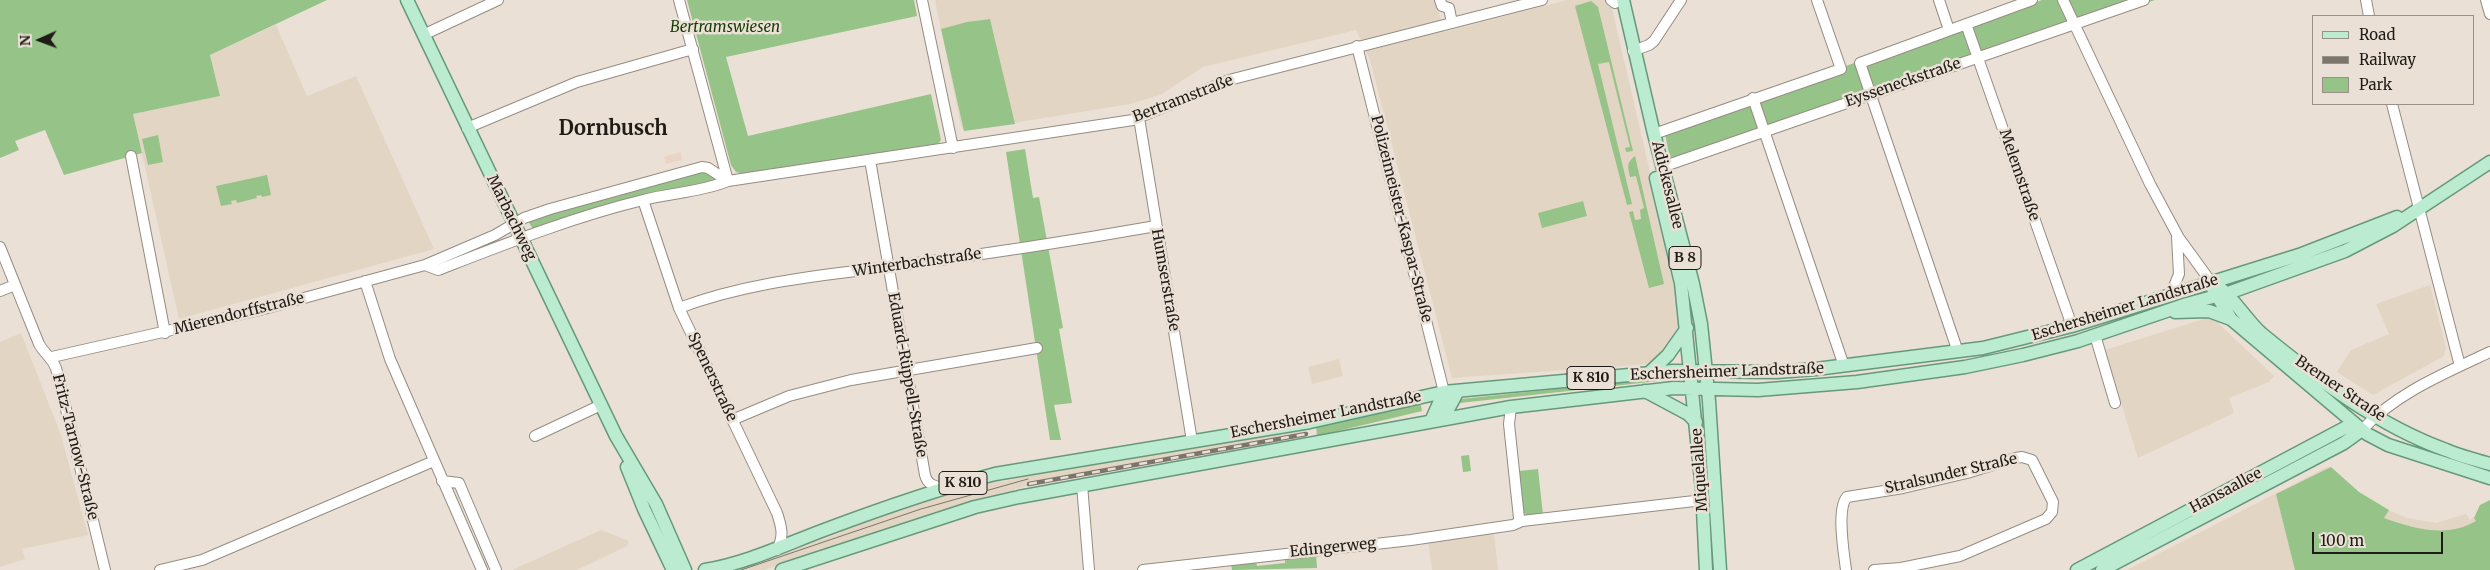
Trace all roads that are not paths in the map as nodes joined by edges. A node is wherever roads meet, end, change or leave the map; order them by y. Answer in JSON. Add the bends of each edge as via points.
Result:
{"nodes":[{"id":1,"x":407,"y":0,"type":"edge"},
{"id":2,"x":498,"y":0,"type":"edge"},
{"id":3,"x":679,"y":0,"type":"edge"},
{"id":4,"x":922,"y":0,"type":"edge"},
{"id":5,"x":1440,"y":0,"type":"edge"},
{"id":6,"x":1542,"y":0,"type":"edge"},
{"id":7,"x":1681,"y":0,"type":"edge"},
{"id":8,"x":1817,"y":0,"type":"edge"},
{"id":9,"x":1938,"y":0,"type":"edge"},
{"id":10,"x":2032,"y":0,"type":"edge"},
{"id":11,"x":2062,"y":0,"type":"edge"},
{"id":12,"x":2144,"y":0,"type":"edge"},
{"id":13,"x":2366,"y":0,"type":"edge"},
{"id":14,"x":2486,"y":0,"type":"edge"},
{"id":15,"x":1616,"y":1,"type":"edge"},
{"id":16,"x":2490,"y":14,"type":"edge"},
{"id":17,"x":2370,"y":15,"type":"edge"},
{"id":18,"x":1452,"y":23,"type":"junction"},
{"id":19,"x":1966,"y":24,"type":"junction"},
{"id":20,"x":2073,"y":24,"type":"junction"},
{"id":21,"x":1949,"y":30,"type":"junction"},
{"id":22,"x":423,"y":35,"type":"junction"},
{"id":23,"x":1358,"y":46,"type":"junction"},
{"id":24,"x":693,"y":49,"type":"junction"},
{"id":25,"x":1633,"y":50,"type":"junction"},
{"id":26,"x":1978,"y":57,"type":"junction"},
{"id":27,"x":1871,"y":95,"type":"junction"},
{"id":28,"x":1753,"y":98,"type":"junction"},
{"id":29,"x":2392,"y":105,"type":"edge"},
{"id":30,"x":1139,"y":118,"type":"junction"},
{"id":31,"x":468,"y":128,"type":"junction"},
{"id":32,"x":1764,"y":132,"type":"junction"},
{"id":33,"x":1654,"y":134,"type":"junction"},
{"id":34,"x":953,"y":148,"type":"junction"},
{"id":35,"x":131,"y":156,"type":"dead end"},
{"id":36,"x":870,"y":160,"type":"junction"},
{"id":37,"x":2490,"y":162,"type":"edge"},
{"id":38,"x":1662,"y":167,"type":"junction"},
{"id":39,"x":728,"y":181,"type":"junction"},
{"id":40,"x":643,"y":200,"type":"junction"},
{"id":41,"x":2420,"y":208,"type":"junction"},
{"id":42,"x":514,"y":225,"type":"junction"},
{"id":43,"x":1156,"y":226,"type":"junction"},
{"id":44,"x":2176,"y":234,"type":"junction"},
{"id":45,"x":520,"y":238,"type":"junction"},
{"id":46,"x":0,"y":247,"type":"edge"},
{"id":47,"x":425,"y":265,"type":"junction"},
{"id":48,"x":888,"y":267,"type":"junction"},
{"id":49,"x":365,"y":281,"type":"junction"},
{"id":50,"x":2211,"y":282,"type":"junction"},
{"id":51,"x":15,"y":285,"type":"junction"},
{"id":52,"x":0,"y":291,"type":"edge"},
{"id":53,"x":2171,"y":294,"type":"junction"},
{"id":54,"x":2220,"y":294,"type":"junction"},
{"id":55,"x":679,"y":308,"type":"junction"},
{"id":56,"x":2160,"y":313,"type":"junction"},
{"id":57,"x":2231,"y":319,"type":"junction"},
{"id":58,"x":2072,"y":326,"type":"junction"},
{"id":59,"x":1687,"y":328,"type":"junction"},
{"id":60,"x":165,"y":333,"type":"junction"},
{"id":61,"x":2095,"y":335,"type":"junction"},
{"id":62,"x":1037,"y":348,"type":"dead end"},
{"id":63,"x":1958,"y":352,"type":"junction"},
{"id":64,"x":2490,"y":352,"type":"edge"},
{"id":65,"x":52,"y":357,"type":"junction"},
{"id":66,"x":1844,"y":366,"type":"junction"},
{"id":67,"x":2460,"y":366,"type":"junction"},
{"id":68,"x":907,"y":368,"type":"junction"},
{"id":69,"x":1692,"y":370,"type":"junction"},
{"id":70,"x":1706,"y":371,"type":"junction"},
{"id":71,"x":1649,"y":373,"type":"junction"},
{"id":72,"x":1693,"y":388,"type":"junction"},
{"id":73,"x":1707,"y":389,"type":"junction"},
{"id":74,"x":1458,"y":391,"type":"junction"},
{"id":75,"x":1645,"y":391,"type":"junction"},
{"id":76,"x":1444,"y":392,"type":"junction"},
{"id":77,"x":2115,"y":403,"type":"dead end"},
{"id":78,"x":601,"y":404,"type":"junction"},
{"id":79,"x":1511,"y":407,"type":"junction"},
{"id":80,"x":1455,"y":409,"type":"junction"},
{"id":81,"x":2375,"y":415,"type":"junction"},
{"id":82,"x":1438,"y":418,"type":"junction"},
{"id":83,"x":732,"y":420,"type":"junction"},
{"id":84,"x":1696,"y":422,"type":"junction"},
{"id":85,"x":2358,"y":426,"type":"junction"},
{"id":86,"x":535,"y":436,"type":"dead end"},
{"id":87,"x":616,"y":436,"type":"junction"},
{"id":88,"x":1192,"y":441,"type":"junction"},
{"id":89,"x":434,"y":461,"type":"junction"},
{"id":90,"x":2490,"y":464,"type":"edge"},
{"id":91,"x":2490,"y":478,"type":"edge"},
{"id":92,"x":442,"y":481,"type":"junction"},
{"id":93,"x":1082,"y":485,"type":"junction"},
{"id":94,"x":945,"y":488,"type":"junction"},
{"id":95,"x":1703,"y":500,"type":"junction"},
{"id":96,"x":1522,"y":522,"type":"junction"},
{"id":97,"x":777,"y":550,"type":"junction"},
{"id":98,"x":105,"y":570,"type":"edge"},
{"id":99,"x":160,"y":570,"type":"edge"},
{"id":100,"x":482,"y":570,"type":"edge"},
{"id":101,"x":496,"y":570,"type":"edge"},
{"id":102,"x":673,"y":570,"type":"edge"},
{"id":103,"x":685,"y":570,"type":"edge"},
{"id":104,"x":705,"y":570,"type":"edge"},
{"id":105,"x":782,"y":570,"type":"edge"},
{"id":106,"x":1089,"y":570,"type":"edge"},
{"id":107,"x":1144,"y":570,"type":"edge"},
{"id":108,"x":1706,"y":570,"type":"edge"},
{"id":109,"x":1720,"y":570,"type":"edge"},
{"id":110,"x":1846,"y":570,"type":"edge"},
{"id":111,"x":1874,"y":570,"type":"edge"},
{"id":112,"x":2077,"y":570,"type":"edge"},
{"id":113,"x":2102,"y":570,"type":"edge"}],
"edges":[{"from":1,"to":22,"type":"main road","name":"Marbachweg"},
{"from":2,"to":22,"type":"street"},
{"from":3,"to":24,"type":"street"},
{"from":4,"to":34,"type":"street"},
{"from":5,"to":18,"type":"street","via":[[1442,6],[1449,8]]},
{"from":6,"to":18,"type":"street","name":"Bertramstraße"},
{"from":7,"to":25,"type":"street","via":[[1654,41]]},
{"from":8,"to":28,"type":"street","via":[[1841,69]]},
{"from":9,"to":21,"type":"street"},
{"from":10,"to":19,"type":"street"},
{"from":11,"to":20,"type":"street"},
{"from":12,"to":20,"type":"street","name":"Eysseneckstraße"},
{"from":13,"to":17,"type":"street"},
{"from":14,"to":16,"type":"street"},
{"from":15,"to":25,"type":"main road","name":"Adickesallee","number":"B 8"},
{"from":15,"to":59,"type":"main road","name":"Adickesallee","number":"B 8","via":[[1681,282]]},
{"from":18,"to":23,"type":"street","name":"Bertramstraße"},
{"from":19,"to":21,"type":"street"},
{"from":19,"to":26,"type":"street","name":"Melemstraße"},
{"from":20,"to":26,"type":"street","name":"Eysseneckstraße"},
{"from":20,"to":44,"type":"street"},
{"from":21,"to":27,"type":"street","via":[[1860,63]]},
{"from":22,"to":31,"type":"main road","name":"Marbachweg"},
{"from":23,"to":30,"type":"street","name":"Bertramstraße","via":[[1229,80]]},
{"from":23,"to":76,"type":"street","name":"Polizeimeister-Kaspar-Straße"},
{"from":24,"to":31,"type":"street","via":[[577,82]]},
{"from":24,"to":39,"type":"street"},
{"from":25,"to":33,"type":"main road","name":"Adickesallee","number":"B 8"},
{"from":26,"to":27,"type":"street","name":"Eysseneckstraße"},
{"from":26,"to":58,"type":"street","name":"Melemstraße"},
{"from":27,"to":32,"type":"street","name":"Eysseneckstraße"},
{"from":27,"to":63,"type":"street"},
{"from":28,"to":32,"type":"street"},
{"from":28,"to":33,"type":"street"},
{"from":29,"to":41,"type":"street"},
{"from":30,"to":34,"type":"street","name":"Bertramstraße"},
{"from":30,"to":43,"type":"street","name":"Humserstraße"},
{"from":31,"to":42,"type":"main road","name":"Marbachweg"},
{"from":32,"to":38,"type":"street","name":"Eysseneckstraße"},
{"from":32,"to":66,"type":"street"},
{"from":33,"to":38,"type":"main road","name":"Adickesallee","number":"B 8"},
{"from":34,"to":36,"type":"street","name":"Bertramstraße"},
{"from":35,"to":60,"type":"street"},
{"from":36,"to":39,"type":"street","name":"Bertramstraße"},
{"from":36,"to":48,"type":"street","name":"Eduard-Rüppell-Straße"},
{"from":37,"to":41,"type":"main road","name":"Eschersheimer Landstraße"},
{"from":38,"to":70,"type":"main road","name":"Adickesallee","number":"B 8","via":[[1693,284]]},
{"from":39,"to":40,"type":"street","name":"Bertramstraße"},
{"from":39,"to":42,"type":"street","via":[[702,167],[550,209]]},
{"from":40,"to":45,"type":"street","name":"Bertramstraße"},
{"from":40,"to":55,"type":"street","name":"Spenerstraße"},
{"from":41,"to":50,"type":"main road","name":"Eschersheimer Landstraße","via":[[2299,255]]},
{"from":41,"to":54,"type":"main road","name":"Eschersheimer Landstraße","via":[[2345,251]]},
{"from":41,"to":67,"type":"street"},
{"from":42,"to":45,"type":"main road","name":"Marbachweg"},
{"from":42,"to":47,"type":"street","name":"Mierendorffstraße"},
{"from":43,"to":48,"type":"street","name":"Winterbachstraße","via":[[1023,249]]},
{"from":43,"to":88,"type":"street","name":"Humserstraße"},
{"from":44,"to":50,"type":"street"},
{"from":44,"to":53,"type":"street","via":[[2179,274]]},
{"from":45,"to":47,"type":"street","name":"Mierendorffstraße","via":[[438,270]]},
{"from":45,"to":78,"type":"main road","name":"Marbachweg"},
{"from":46,"to":51,"type":"street","name":"Fritz-Tarnow-Straße"},
{"from":47,"to":49,"type":"street","name":"Mierendorffstraße"},
{"from":48,"to":55,"type":"street","name":"Winterbachstraße","via":[[724,292]]},
{"from":48,"to":68,"type":"street","name":"Eduard-Rüppell-Straße"},
{"from":49,"to":60,"type":"street","name":"Mierendorffstraße"},
{"from":49,"to":89,"type":"street","via":[[390,359]]},
{"from":50,"to":53,"type":"main road","name":"Eschersheimer Landstraße"},
{"from":50,"to":54,"type":"main road"},
{"from":51,"to":52,"type":"street"},
{"from":51,"to":65,"type":"street","name":"Fritz-Tarnow-Straße","via":[[39,344]]},
{"from":53,"to":58,"type":"main road","name":"Eschersheimer Landstraße"},
{"from":54,"to":56,"type":"main road","name":"Eschersheimer Landstraße"},
{"from":54,"to":57,"type":"main road","name":"Bremer Straße"},
{"from":54,"to":81,"type":"main road","name":"Bremer Straße","via":[[2297,362]]},
{"from":55,"to":83,"type":"street","name":"Spenerstraße"},
{"from":56,"to":57,"type":"main road","via":[[2209,311]]},
{"from":56,"to":61,"type":"main road","name":"Eschersheimer Landstraße"},
{"from":57,"to":85,"type":"main road","name":"Bremer Straße"},
{"from":58,"to":63,"type":"main road","name":"Eschersheimer Landstraße"},
{"from":59,"to":69,"type":"main road","name":"Adickesallee","number":"B 8"},
{"from":59,"to":71,"type":"main road","via":[[1668,355]]},
{"from":60,"to":65,"type":"street","name":"Mierendorffstraße"},
{"from":61,"to":73,"type":"main road","name":"Eschersheimer Landstraße","via":[[1986,363],[1857,382],[1789,389]]},
{"from":61,"to":77,"type":"street"},
{"from":62,"to":68,"type":"street"},
{"from":63,"to":66,"type":"main road","name":"Eschersheimer Landstraße"},
{"from":64,"to":67,"type":"street","name":"Hansaallee"},
{"from":65,"to":98,"type":"street","name":"Fritz-Tarnow-Straße"},
{"from":66,"to":70,"type":"main road","name":"Eschersheimer Landstraße","via":[[1782,372]]},
{"from":67,"to":81,"type":"street","name":"Hansaallee","via":[[2396,400]]},
{"from":68,"to":83,"type":"street","via":[[789,396]]},
{"from":68,"to":94,"type":"street","name":"Eduard-Rüppell-Straße","via":[[925,475],[933,486]]},
{"from":69,"to":70,"type":"main road","name":"Eschersheimer Landstraße"},
{"from":69,"to":71,"type":"main road","name":"Eschersheimer Landstraße","number":"K 810"},
{"from":69,"to":72,"type":"main road","name":"Miquelallee","number":"B 8"},
{"from":70,"to":73,"type":"main road","name":"Miquelallee","number":"B 8"},
{"from":71,"to":74,"type":"main road","name":"Eschersheimer Landstraße","number":"K 810"},
{"from":72,"to":73,"type":"main road","name":"Eschersheimer Landstraße"},
{"from":72,"to":75,"type":"main road","name":"Eschersheimer Landstraße","number":"K 810"},
{"from":72,"to":84,"type":"main road","name":"Miquelallee","number":"B 8"},
{"from":73,"to":109,"type":"main road","name":"Miquelallee","number":"B 8"},
{"from":74,"to":76,"type":"main road","name":"Eschersheimer Landstraße","number":"K 810"},
{"from":74,"to":80,"type":"main road"},
{"from":75,"to":79,"type":"main road","name":"Eschersheimer Landstraße","number":"K 810"},
{"from":75,"to":84,"type":"main road","via":[[1688,414]]},
{"from":76,"to":80,"type":"main road"},
{"from":76,"to":82,"type":"main road"},
{"from":76,"to":88,"type":"main road","name":"Eschersheimer Landstraße","number":"K 810","via":[[1310,422]]},
{"from":78,"to":86,"type":"street"},
{"from":78,"to":87,"type":"main road","name":"Marbachweg"},
{"from":79,"to":80,"type":"main road","name":"Eschersheimer Landstraße","number":"K 810"},
{"from":79,"to":96,"type":"street","via":[[1509,421]]},
{"from":80,"to":82,"type":"main road"},
{"from":81,"to":85,"type":"street","name":"Hansaallee"},
{"from":81,"to":90,"type":"main road","name":"Bremer Straße","via":[[2445,450]]},
{"from":82,"to":93,"type":"main road","name":"Eschersheimer Landstraße","number":"K 810"},
{"from":83,"to":97,"type":"street","name":"Spenerstraße","via":[[781,523],[783,536]]},
{"from":84,"to":95,"type":"main road","name":"Miquelallee","number":"B 8"},
{"from":85,"to":91,"type":"main road","name":"Bremer Straße","via":[[2388,445]]},
{"from":85,"to":112,"type":"main road","name":"Hansaallee"},
{"from":85,"to":113,"type":"main road","name":"Hansaallee","via":[[2344,443]]},
{"from":87,"to":102,"type":"main road","name":"Marbachweg","via":[[644,509]]},
{"from":87,"to":103,"type":"main road","name":"Marbachweg","via":[[656,504]]},
{"from":88,"to":94,"type":"main road","name":"Eschersheimer Landstraße","number":"K 810","via":[[999,474]]},
{"from":89,"to":92,"type":"street"},
{"from":89,"to":99,"type":"street","via":[[202,560]]},
{"from":92,"to":100,"type":"street"},
{"from":92,"to":101,"type":"street","via":[[459,483]]},
{"from":93,"to":105,"type":"main road","name":"Eschersheimer Landstraße","number":"K 810","via":[[975,507]]},
{"from":93,"to":106,"type":"street"},
{"from":94,"to":97,"type":"main road","name":"Eschersheimer Landstraße","number":"K 810"},
{"from":95,"to":96,"type":"street","name":"Edingerweg"},
{"from":95,"to":108,"type":"main road","name":"Miquelallee","number":"B 8"},
{"from":96,"to":107,"type":"street","name":"Edingerweg","via":[[1411,540]]},
{"from":97,"to":104,"type":"main road","name":"Eschersheimer Landstraße","number":"K 810"},
{"from":110,"to":111,"type":"street","name":"Stralsunder Straße","via":[[1841,513],[1846,497],[1903,488],[2022,456],[2032,460],[2053,502],[2052,512],[2046,519],[1960,556]]}]}
